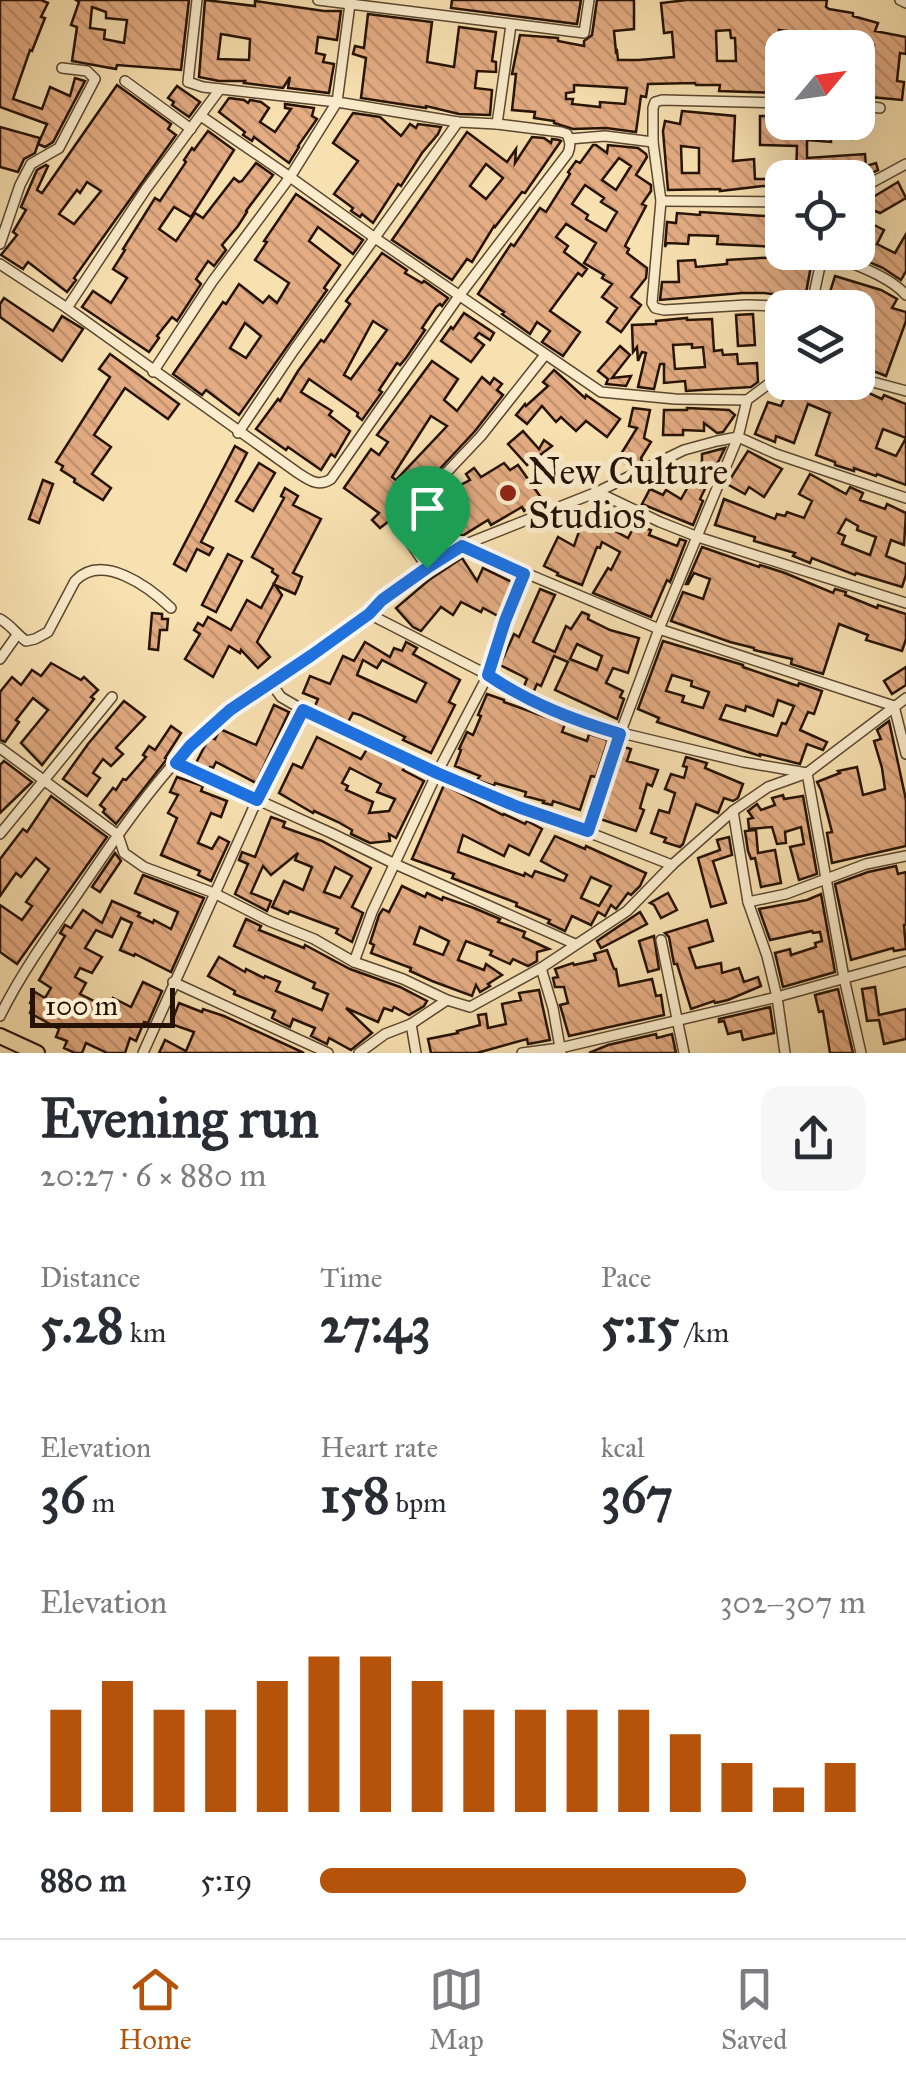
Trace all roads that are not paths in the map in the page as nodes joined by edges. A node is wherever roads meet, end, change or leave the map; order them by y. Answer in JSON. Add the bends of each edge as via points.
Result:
{"nodes":[{"id":1,"x":197,"y":0,"type":"edge"},
{"id":2,"x":318,"y":0,"type":"edge"},
{"id":3,"x":588,"y":0,"type":"edge"},
{"id":4,"x":350,"y":4,"type":"junction"},
{"id":5,"x":511,"y":25,"type":"junction"},
{"id":6,"x":62,"y":68,"type":"dead end"},
{"id":7,"x":126,"y":81,"type":"dead end"},
{"id":8,"x":220,"y":89,"type":"junction"},
{"id":9,"x":337,"y":102,"type":"junction"},
{"id":10,"x":765,"y":103,"type":"edge"},
{"id":11,"x":875,"y":107,"type":"edge"},
{"id":12,"x":880,"y":108,"type":"dead end"},
{"id":13,"x":201,"y":116,"type":"junction"},
{"id":14,"x":458,"y":122,"type":"junction"},
{"id":15,"x":497,"y":124,"type":"junction"},
{"id":16,"x":192,"y":129,"type":"junction"},
{"id":17,"x":569,"y":140,"type":"junction"},
{"id":18,"x":653,"y":142,"type":"junction"},
{"id":19,"x":906,"y":164,"type":"edge"},
{"id":20,"x":290,"y":176,"type":"junction"},
{"id":21,"x":875,"y":181,"type":"edge"},
{"id":22,"x":661,"y":201,"type":"junction"},
{"id":23,"x":765,"y":202,"type":"edge"},
{"id":24,"x":375,"y":238,"type":"junction"},
{"id":25,"x":0,"y":244,"type":"edge"},
{"id":26,"x":0,"y":264,"type":"edge"},
{"id":27,"x":864,"y":270,"type":"edge"},
{"id":28,"x":906,"y":295,"type":"edge"},
{"id":29,"x":459,"y":296,"type":"junction"},
{"id":30,"x":765,"y":306,"type":"edge"},
{"id":31,"x":67,"y":308,"type":"junction"},
{"id":32,"x":544,"y":355,"type":"junction"},
{"id":33,"x":153,"y":372,"type":"junction"},
{"id":34,"x":875,"y":383,"type":"edge"},
{"id":35,"x":765,"y":387,"type":"edge"},
{"id":36,"x":906,"y":391,"type":"edge"},
{"id":37,"x":747,"y":400,"type":"junction"},
{"id":38,"x":238,"y":432,"type":"junction"},
{"id":39,"x":738,"y":437,"type":"junction"},
{"id":40,"x":597,"y":492,"type":"junction"},
{"id":41,"x":906,"y":498,"type":"edge"},
{"id":42,"x":698,"y":537,"type":"junction"},
{"id":43,"x":462,"y":546,"type":"junction"},
{"id":44,"x":426,"y":566,"type":"junction"},
{"id":45,"x":524,"y":574,"type":"junction"},
{"id":46,"x":906,"y":603,"type":"edge"},
{"id":47,"x":172,"y":608,"type":"dead end"},
{"id":48,"x":369,"y":614,"type":"junction"},
{"id":49,"x":0,"y":619,"type":"edge"},
{"id":50,"x":660,"y":629,"type":"junction"},
{"id":51,"x":17,"y":635,"type":"junction"},
{"id":52,"x":0,"y":659,"type":"edge"},
{"id":53,"x":488,"y":675,"type":"junction"},
{"id":54,"x":275,"y":682,"type":"junction"},
{"id":55,"x":112,"y":697,"type":"dead end"},
{"id":56,"x":906,"y":698,"type":"edge"},
{"id":57,"x":894,"y":706,"type":"junction"},
{"id":58,"x":303,"y":710,"type":"junction"},
{"id":59,"x":620,"y":734,"type":"junction"},
{"id":60,"x":0,"y":748,"type":"edge"},
{"id":61,"x":906,"y":754,"type":"edge"},
{"id":62,"x":176,"y":763,"type":"junction"},
{"id":63,"x":437,"y":773,"type":"junction"},
{"id":64,"x":807,"y":773,"type":"junction"},
{"id":65,"x":42,"y":780,"type":"junction"},
{"id":66,"x":257,"y":800,"type":"junction"},
{"id":67,"x":733,"y":811,"type":"junction"},
{"id":68,"x":588,"y":831,"type":"junction"},
{"id":69,"x":0,"y":834,"type":"edge"},
{"id":70,"x":118,"y":834,"type":"junction"},
{"id":71,"x":906,"y":856,"type":"edge"},
{"id":72,"x":395,"y":864,"type":"junction"},
{"id":73,"x":672,"y":865,"type":"junction"},
{"id":74,"x":826,"y":878,"type":"junction"},
{"id":75,"x":214,"y":893,"type":"junction"},
{"id":76,"x":748,"y":902,"type":"junction"},
{"id":77,"x":661,"y":940,"type":"dead end"},
{"id":78,"x":575,"y":944,"type":"junction"},
{"id":79,"x":354,"y":962,"type":"junction"},
{"id":80,"x":906,"y":962,"type":"edge"},
{"id":81,"x":541,"y":968,"type":"junction"},
{"id":82,"x":844,"y":978,"type":"junction"},
{"id":83,"x":173,"y":982,"type":"junction"},
{"id":84,"x":777,"y":997,"type":"junction"},
{"id":85,"x":446,"y":1000,"type":"junction"},
{"id":86,"x":0,"y":1016,"type":"edge"},
{"id":87,"x":678,"y":1020,"type":"junction"},
{"id":88,"x":410,"y":1024,"type":"junction"},
{"id":89,"x":0,"y":1036,"type":"edge"},
{"id":90,"x":561,"y":1050,"type":"edge"},
{"id":91,"x":33,"y":1052,"type":"edge"},
{"id":92,"x":142,"y":1053,"type":"edge"},
{"id":93,"x":328,"y":1053,"type":"edge"},
{"id":94,"x":359,"y":1053,"type":"edge"},
{"id":95,"x":416,"y":1053,"type":"edge"},
{"id":96,"x":522,"y":1053,"type":"edge"},
{"id":97,"x":684,"y":1053,"type":"edge"},
{"id":98,"x":786,"y":1053,"type":"edge"},
{"id":99,"x":861,"y":1053,"type":"edge"}],
"edges":[{"from":1,"to":8,"type":"street","via":[[188,82]]},
{"from":2,"to":4,"type":"street"},
{"from":3,"to":5,"type":"street","via":[[584,33]]},
{"from":4,"to":5,"type":"street"},
{"from":4,"to":9,"type":"street"},
{"from":5,"to":15,"type":"street"},
{"from":6,"to":25,"type":"street","via":[[88,71],[93,86],[59,148],[31,164]]},
{"from":7,"to":16,"type":"street"},
{"from":8,"to":9,"type":"street"},
{"from":8,"to":13,"type":"street"},
{"from":9,"to":14,"type":"street"},
{"from":9,"to":20,"type":"street"},
{"from":10,"to":18,"type":"street","via":[[656,102]]},
{"from":11,"to":12,"type":"street"},
{"from":13,"to":16,"type":"street"},
{"from":13,"to":20,"type":"street"},
{"from":14,"to":15,"type":"street"},
{"from":14,"to":24,"type":"street"},
{"from":15,"to":17,"type":"street","via":[[561,132]]},
{"from":16,"to":31,"type":"street"},
{"from":17,"to":18,"type":"street"},
{"from":17,"to":29,"type":"street","via":[[566,156]]},
{"from":18,"to":22,"type":"street"},
{"from":19,"to":21,"type":"street"},
{"from":20,"to":24,"type":"street"},
{"from":20,"to":33,"type":"street"},
{"from":22,"to":23,"type":"street"},
{"from":22,"to":30,"type":"street","via":[[655,308]]},
{"from":24,"to":29,"type":"street"},
{"from":24,"to":38,"type":"street"},
{"from":26,"to":31,"type":"street"},
{"from":27,"to":28,"type":"street"},
{"from":29,"to":32,"type":"street"},
{"from":29,"to":38,"type":"street","via":[[331,479],[314,483]]},
{"from":31,"to":33,"type":"street"},
{"from":32,"to":37,"type":"street","via":[[610,394]]},
{"from":32,"to":44,"type":"street","via":[[404,520],[402,532]]},
{"from":33,"to":38,"type":"street"},
{"from":34,"to":36,"type":"street"},
{"from":35,"to":37,"type":"street"},
{"from":37,"to":39,"type":"street"},
{"from":39,"to":40,"type":"street","via":[[684,450]]},
{"from":39,"to":41,"type":"street"},
{"from":39,"to":42,"type":"street"},
{"from":40,"to":42,"type":"street"},
{"from":40,"to":43,"type":"street"},
{"from":42,"to":46,"type":"street"},
{"from":42,"to":50,"type":"street"},
{"from":43,"to":44,"type":"street"},
{"from":43,"to":45,"type":"street"},
{"from":44,"to":48,"type":"street"},
{"from":45,"to":50,"type":"street"},
{"from":45,"to":53,"type":"street"},
{"from":47,"to":51,"type":"street","via":[[120,574],[92,570],[75,581],[48,632],[26,641]]},
{"from":48,"to":53,"type":"street"},
{"from":48,"to":54,"type":"street"},
{"from":49,"to":51,"type":"street"},
{"from":50,"to":57,"type":"street"},
{"from":50,"to":59,"type":"street"},
{"from":51,"to":52,"type":"street"},
{"from":53,"to":59,"type":"street","via":[[549,710]]},
{"from":53,"to":63,"type":"street"},
{"from":54,"to":58,"type":"street","via":[[281,697]]},
{"from":54,"to":62,"type":"street","via":[[230,710]]},
{"from":55,"to":65,"type":"street"},
{"from":56,"to":57,"type":"street"},
{"from":57,"to":61,"type":"street"},
{"from":57,"to":64,"type":"street"},
{"from":58,"to":63,"type":"street"},
{"from":58,"to":66,"type":"street"},
{"from":59,"to":64,"type":"street"},
{"from":59,"to":68,"type":"street"},
{"from":60,"to":65,"type":"street"},
{"from":62,"to":66,"type":"street"},
{"from":62,"to":70,"type":"street"},
{"from":63,"to":68,"type":"street"},
{"from":63,"to":72,"type":"street"},
{"from":64,"to":67,"type":"street","via":[[768,787]]},
{"from":64,"to":74,"type":"street"},
{"from":65,"to":69,"type":"street"},
{"from":65,"to":70,"type":"street"},
{"from":66,"to":72,"type":"street"},
{"from":66,"to":75,"type":"street"},
{"from":67,"to":73,"type":"street"},
{"from":67,"to":76,"type":"street"},
{"from":68,"to":73,"type":"street"},
{"from":70,"to":75,"type":"street","via":[[124,853],[144,866]]},
{"from":70,"to":86,"type":"street"},
{"from":71,"to":74,"type":"street"},
{"from":72,"to":78,"type":"street"},
{"from":72,"to":79,"type":"street"},
{"from":73,"to":78,"type":"street","via":[[627,911]]},
{"from":74,"to":76,"type":"street"},
{"from":74,"to":82,"type":"street"},
{"from":75,"to":79,"type":"street"},
{"from":75,"to":83,"type":"street"},
{"from":76,"to":84,"type":"street"},
{"from":77,"to":87,"type":"street"},
{"from":78,"to":81,"type":"street"},
{"from":79,"to":85,"type":"street"},
{"from":80,"to":82,"type":"street"},
{"from":81,"to":85,"type":"street","via":[[470,1008]]},
{"from":81,"to":90,"type":"street"},
{"from":82,"to":84,"type":"street"},
{"from":82,"to":99,"type":"street"},
{"from":83,"to":92,"type":"street"},
{"from":83,"to":93,"type":"street"},
{"from":84,"to":87,"type":"street"},
{"from":84,"to":98,"type":"street"},
{"from":85,"to":88,"type":"street"},
{"from":87,"to":90,"type":"street"},
{"from":87,"to":97,"type":"street"},
{"from":88,"to":94,"type":"street"},
{"from":88,"to":95,"type":"street"},
{"from":89,"to":91,"type":"main road"},
{"from":90,"to":96,"type":"street"}]}
